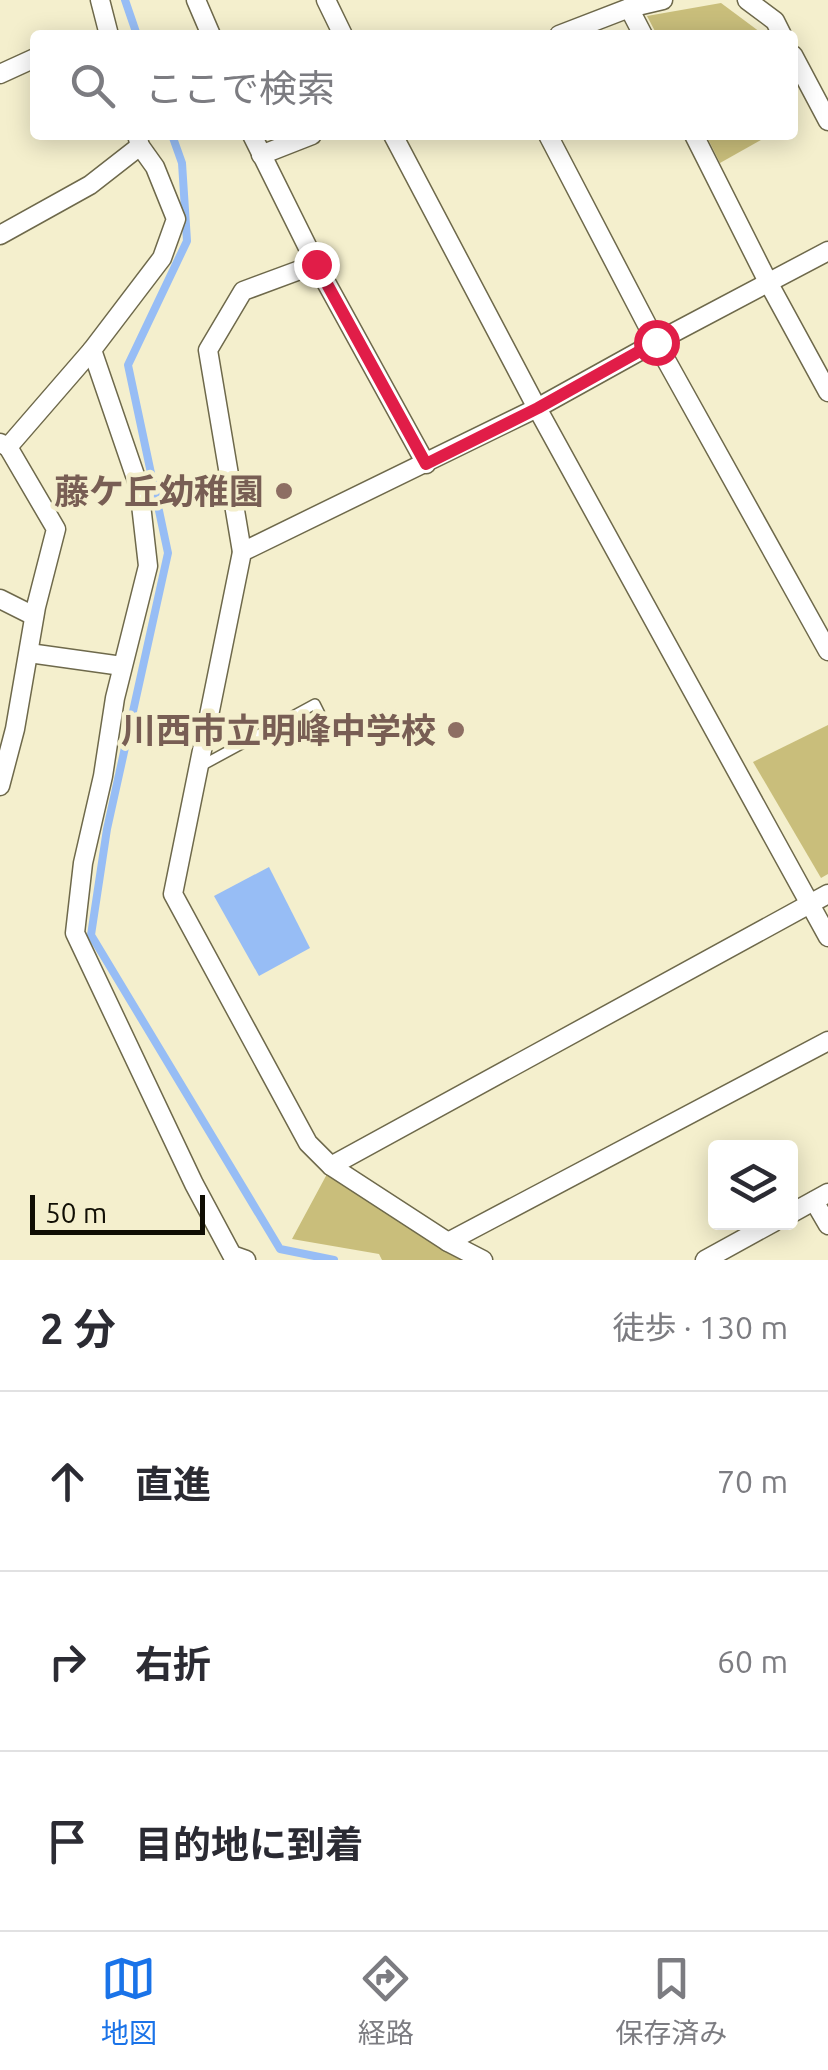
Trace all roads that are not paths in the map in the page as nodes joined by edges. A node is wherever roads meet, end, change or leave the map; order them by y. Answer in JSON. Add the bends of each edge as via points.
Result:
{"nodes":[{"id":1,"x":100,"y":0,"type":"edge"},
{"id":2,"x":196,"y":0,"type":"edge"},
{"id":3,"x":326,"y":0,"type":"edge"},
{"id":4,"x":663,"y":0,"type":"edge"},
{"id":5,"x":747,"y":0,"type":"edge"},
{"id":6,"x":630,"y":8,"type":"junction"},
{"id":7,"x":108,"y":30,"type":"edge"},
{"id":8,"x":209,"y":30,"type":"edge"},
{"id":9,"x":341,"y":30,"type":"edge"},
{"id":10,"x":573,"y":30,"type":"edge"},
{"id":11,"x":641,"y":30,"type":"edge"},
{"id":12,"x":780,"y":30,"type":"edge"},
{"id":13,"x":30,"y":60,"type":"edge"},
{"id":14,"x":798,"y":64,"type":"edge"},
{"id":15,"x":0,"y":74,"type":"edge"},
{"id":16,"x":828,"y":121,"type":"edge"},
{"id":17,"x":138,"y":140,"type":"edge"},
{"id":18,"x":254,"y":140,"type":"edge"},
{"id":19,"x":299,"y":140,"type":"edge"},
{"id":20,"x":396,"y":140,"type":"edge"},
{"id":21,"x":551,"y":140,"type":"edge"},
{"id":22,"x":697,"y":140,"type":"edge"},
{"id":23,"x":261,"y":155,"type":"junction"},
{"id":24,"x":0,"y":235,"type":"edge"},
{"id":25,"x":828,"y":251,"type":"edge"},
{"id":26,"x":316,"y":264,"type":"junction"},
{"id":27,"x":768,"y":282,"type":"junction"},
{"id":28,"x":656,"y":342,"type":"junction"},
{"id":29,"x":92,"y":350,"type":"junction"},
{"id":30,"x":828,"y":392,"type":"edge"},
{"id":31,"x":538,"y":408,"type":"junction"},
{"id":32,"x":4,"y":445,"type":"edge"},
{"id":33,"x":426,"y":464,"type":"junction"},
{"id":34,"x":242,"y":552,"type":"junction"},
{"id":35,"x":0,"y":599,"type":"edge"},
{"id":36,"x":34,"y":616,"type":"junction"},
{"id":37,"x":828,"y":651,"type":"edge"},
{"id":38,"x":29,"y":653,"type":"junction"},
{"id":39,"x":122,"y":666,"type":"junction"},
{"id":40,"x":337,"y":728,"type":"dead end"},
{"id":41,"x":199,"y":768,"type":"junction"},
{"id":42,"x":0,"y":786,"type":"edge"},
{"id":43,"x":828,"y":894,"type":"edge"},
{"id":44,"x":810,"y":904,"type":"junction"},
{"id":45,"x":828,"y":937,"type":"edge"},
{"id":46,"x":828,"y":1042,"type":"edge"},
{"id":47,"x":331,"y":1166,"type":"junction"},
{"id":48,"x":821,"y":1197,"type":"edge"},
{"id":49,"x":798,"y":1210,"type":"edge"},
{"id":50,"x":828,"y":1226,"type":"edge"},
{"id":51,"x":759,"y":1230,"type":"edge"},
{"id":52,"x":448,"y":1242,"type":"junction"},
{"id":53,"x":246,"y":1260,"type":"edge"},
{"id":54,"x":482,"y":1260,"type":"edge"},
{"id":55,"x":705,"y":1260,"type":"edge"}],
"edges":[{"from":1,"to":7,"type":"street"},
{"from":2,"to":8,"type":"street"},
{"from":3,"to":9,"type":"street"},
{"from":4,"to":6,"type":"street"},
{"from":5,"to":12,"type":"street"},
{"from":6,"to":10,"type":"street"},
{"from":6,"to":11,"type":"street"},
{"from":13,"to":15,"type":"street"},
{"from":14,"to":16,"type":"street"},
{"from":17,"to":24,"type":"street","via":[[90,184]]},
{"from":17,"to":29,"type":"street","via":[[176,219],[162,258]]},
{"from":18,"to":23,"type":"street"},
{"from":19,"to":23,"type":"street"},
{"from":20,"to":31,"type":"street"},
{"from":21,"to":28,"type":"street"},
{"from":22,"to":27,"type":"street"},
{"from":23,"to":26,"type":"street"},
{"from":25,"to":27,"type":"street"},
{"from":26,"to":33,"type":"street"},
{"from":26,"to":34,"type":"street","via":[[244,290],[208,350]]},
{"from":27,"to":28,"type":"street"},
{"from":27,"to":30,"type":"street"},
{"from":28,"to":31,"type":"street"},
{"from":28,"to":37,"type":"street"},
{"from":29,"to":32,"type":"street"},
{"from":29,"to":39,"type":"street","via":[[139,487],[148,566]]},
{"from":31,"to":33,"type":"street"},
{"from":31,"to":44,"type":"street"},
{"from":32,"to":36,"type":"street","via":[[56,528]]},
{"from":33,"to":34,"type":"street"},
{"from":34,"to":41,"type":"street"},
{"from":35,"to":36,"type":"street"},
{"from":36,"to":38,"type":"street"},
{"from":38,"to":39,"type":"street"},
{"from":38,"to":42,"type":"street"},
{"from":39,"to":53,"type":"street","via":[[74,934],[194,1184],[232,1255]]},
{"from":40,"to":41,"type":"lane","via":[[329,732],[315,704]]},
{"from":41,"to":47,"type":"street","via":[[173,894],[308,1143]]},
{"from":43,"to":44,"type":"street"},
{"from":44,"to":45,"type":"street"},
{"from":44,"to":47,"type":"street"},
{"from":46,"to":52,"type":"street"},
{"from":47,"to":52,"type":"street"},
{"from":48,"to":49,"type":"street"},
{"from":48,"to":50,"type":"street"},
{"from":51,"to":55,"type":"street"},
{"from":52,"to":54,"type":"street"}]}
